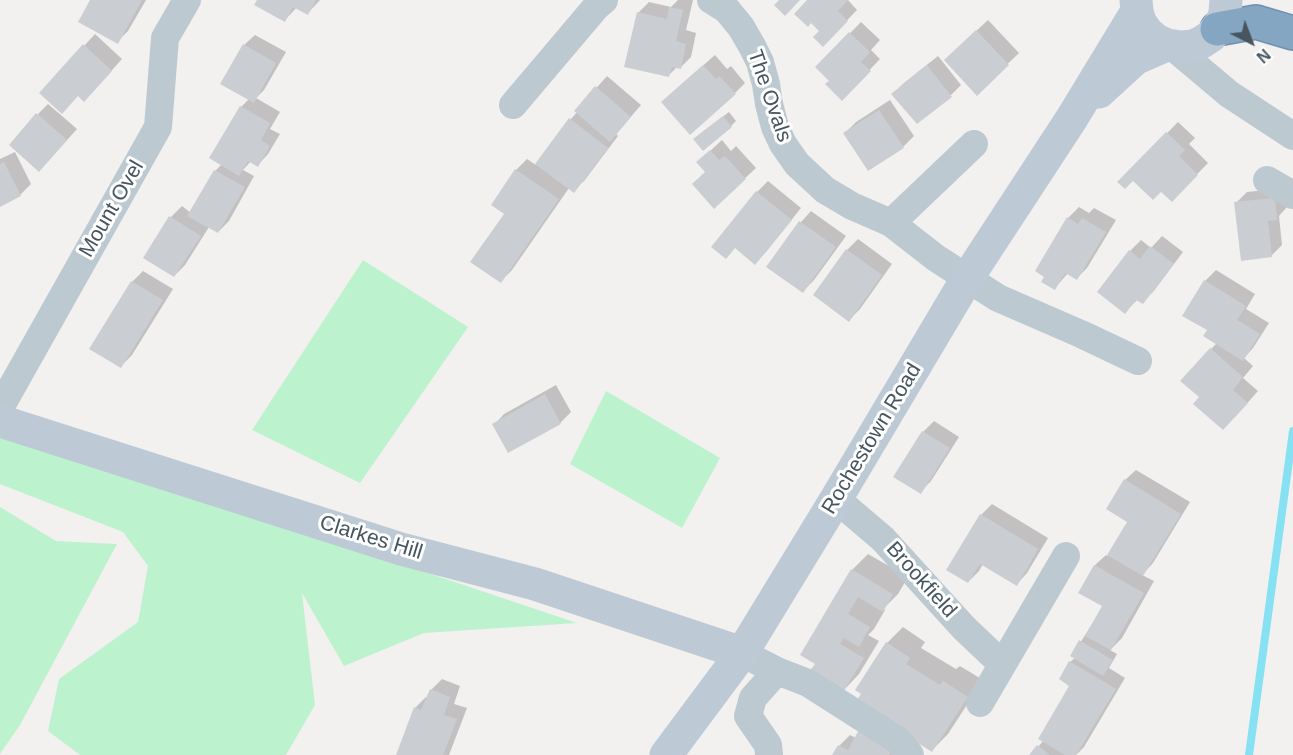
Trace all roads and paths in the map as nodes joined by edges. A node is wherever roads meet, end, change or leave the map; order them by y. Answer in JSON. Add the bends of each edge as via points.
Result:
{"nodes":[{"id":1,"x":187,"y":0,"type":"edge"},
{"id":2,"x":604,"y":0,"type":"edge"},
{"id":3,"x":711,"y":0,"type":"edge"},
{"id":4,"x":1136,"y":5,"type":"edge"},
{"id":5,"x":1222,"y":16,"type":"edge"},
{"id":6,"x":1293,"y":33,"type":"edge"},
{"id":7,"x":1169,"y":46,"type":"junction"},
{"id":8,"x":1229,"y":94,"type":"junction"},
{"id":9,"x":513,"y":105,"type":"dead end"},
{"id":10,"x":1072,"y":118,"type":"junction"},
{"id":11,"x":1293,"y":136,"type":"edge"},
{"id":12,"x":974,"y":144,"type":"dead end"},
{"id":13,"x":1267,"y":180,"type":"dead end"},
{"id":14,"x":1293,"y":195,"type":"edge"},
{"id":15,"x":891,"y":223,"type":"junction"},
{"id":16,"x":968,"y":278,"type":"junction"},
{"id":17,"x":1138,"y":361,"type":"dead end"},
{"id":18,"x":0,"y":408,"type":"edge"},
{"id":19,"x":0,"y":421,"type":"edge"},
{"id":20,"x":836,"y":499,"type":"junction"},
{"id":21,"x":1066,"y":555,"type":"dead end"},
{"id":22,"x":742,"y":653,"type":"junction"},
{"id":23,"x":1002,"y":664,"type":"junction"},
{"id":24,"x":777,"y":671,"type":"junction"},
{"id":25,"x":980,"y":703,"type":"dead end"},
{"id":26,"x":666,"y":755,"type":"edge"},
{"id":27,"x":769,"y":755,"type":"edge"},
{"id":28,"x":910,"y":755,"type":"edge"}],
"edges":[{"from":1,"to":18,"type":"street","name":"Mount Ovel","via":[[165,38],[158,127]]},
{"from":2,"to":9,"type":"street"},
{"from":3,"to":15,"type":"street","name":"The Ovals","via":[[727,10],[752,46],[760,62],[775,128],[797,164],[852,206]]},
{"from":4,"to":7,"type":"main road","via":[[1147,32]]},
{"from":4,"to":10,"type":"main road","name":"Rochestown Road"},
{"from":5,"to":6,"type":"highway"},
{"from":5,"to":7,"type":"main road","name":"Rochestown Road","via":[[1202,42]]},
{"from":5,"to":8,"type":"street","via":[[1213,57]]},
{"from":7,"to":8,"type":"street"},
{"from":7,"to":10,"type":"main road","name":"Rochestown Road","via":[[1135,59]]},
{"from":8,"to":11,"type":"street"},
{"from":10,"to":16,"type":"main road","name":"Rochestown Road"},
{"from":12,"to":15,"type":"street"},
{"from":13,"to":14,"type":"street"},
{"from":15,"to":16,"type":"street","name":"The Ovals"},
{"from":16,"to":17,"type":"street","name":"The Ovals","via":[[998,297]]},
{"from":16,"to":20,"type":"main road","name":"Rochestown Road"},
{"from":19,"to":22,"type":"main road","name":"Clarkes Hill","via":[[401,549],[535,584]]},
{"from":20,"to":22,"type":"main road","name":"Rochestown Road"},
{"from":20,"to":23,"type":"street","name":"Brookfield","via":[[883,539]]},
{"from":21,"to":23,"type":"street"},
{"from":22,"to":24,"type":"street"},
{"from":22,"to":26,"type":"main road","name":"Rochestown Road"},
{"from":23,"to":25,"type":"street"},
{"from":24,"to":27,"type":"street","via":[[753,698],[748,716],[768,746]]},
{"from":24,"to":28,"type":"street","via":[[808,683],[899,741]]}]}
